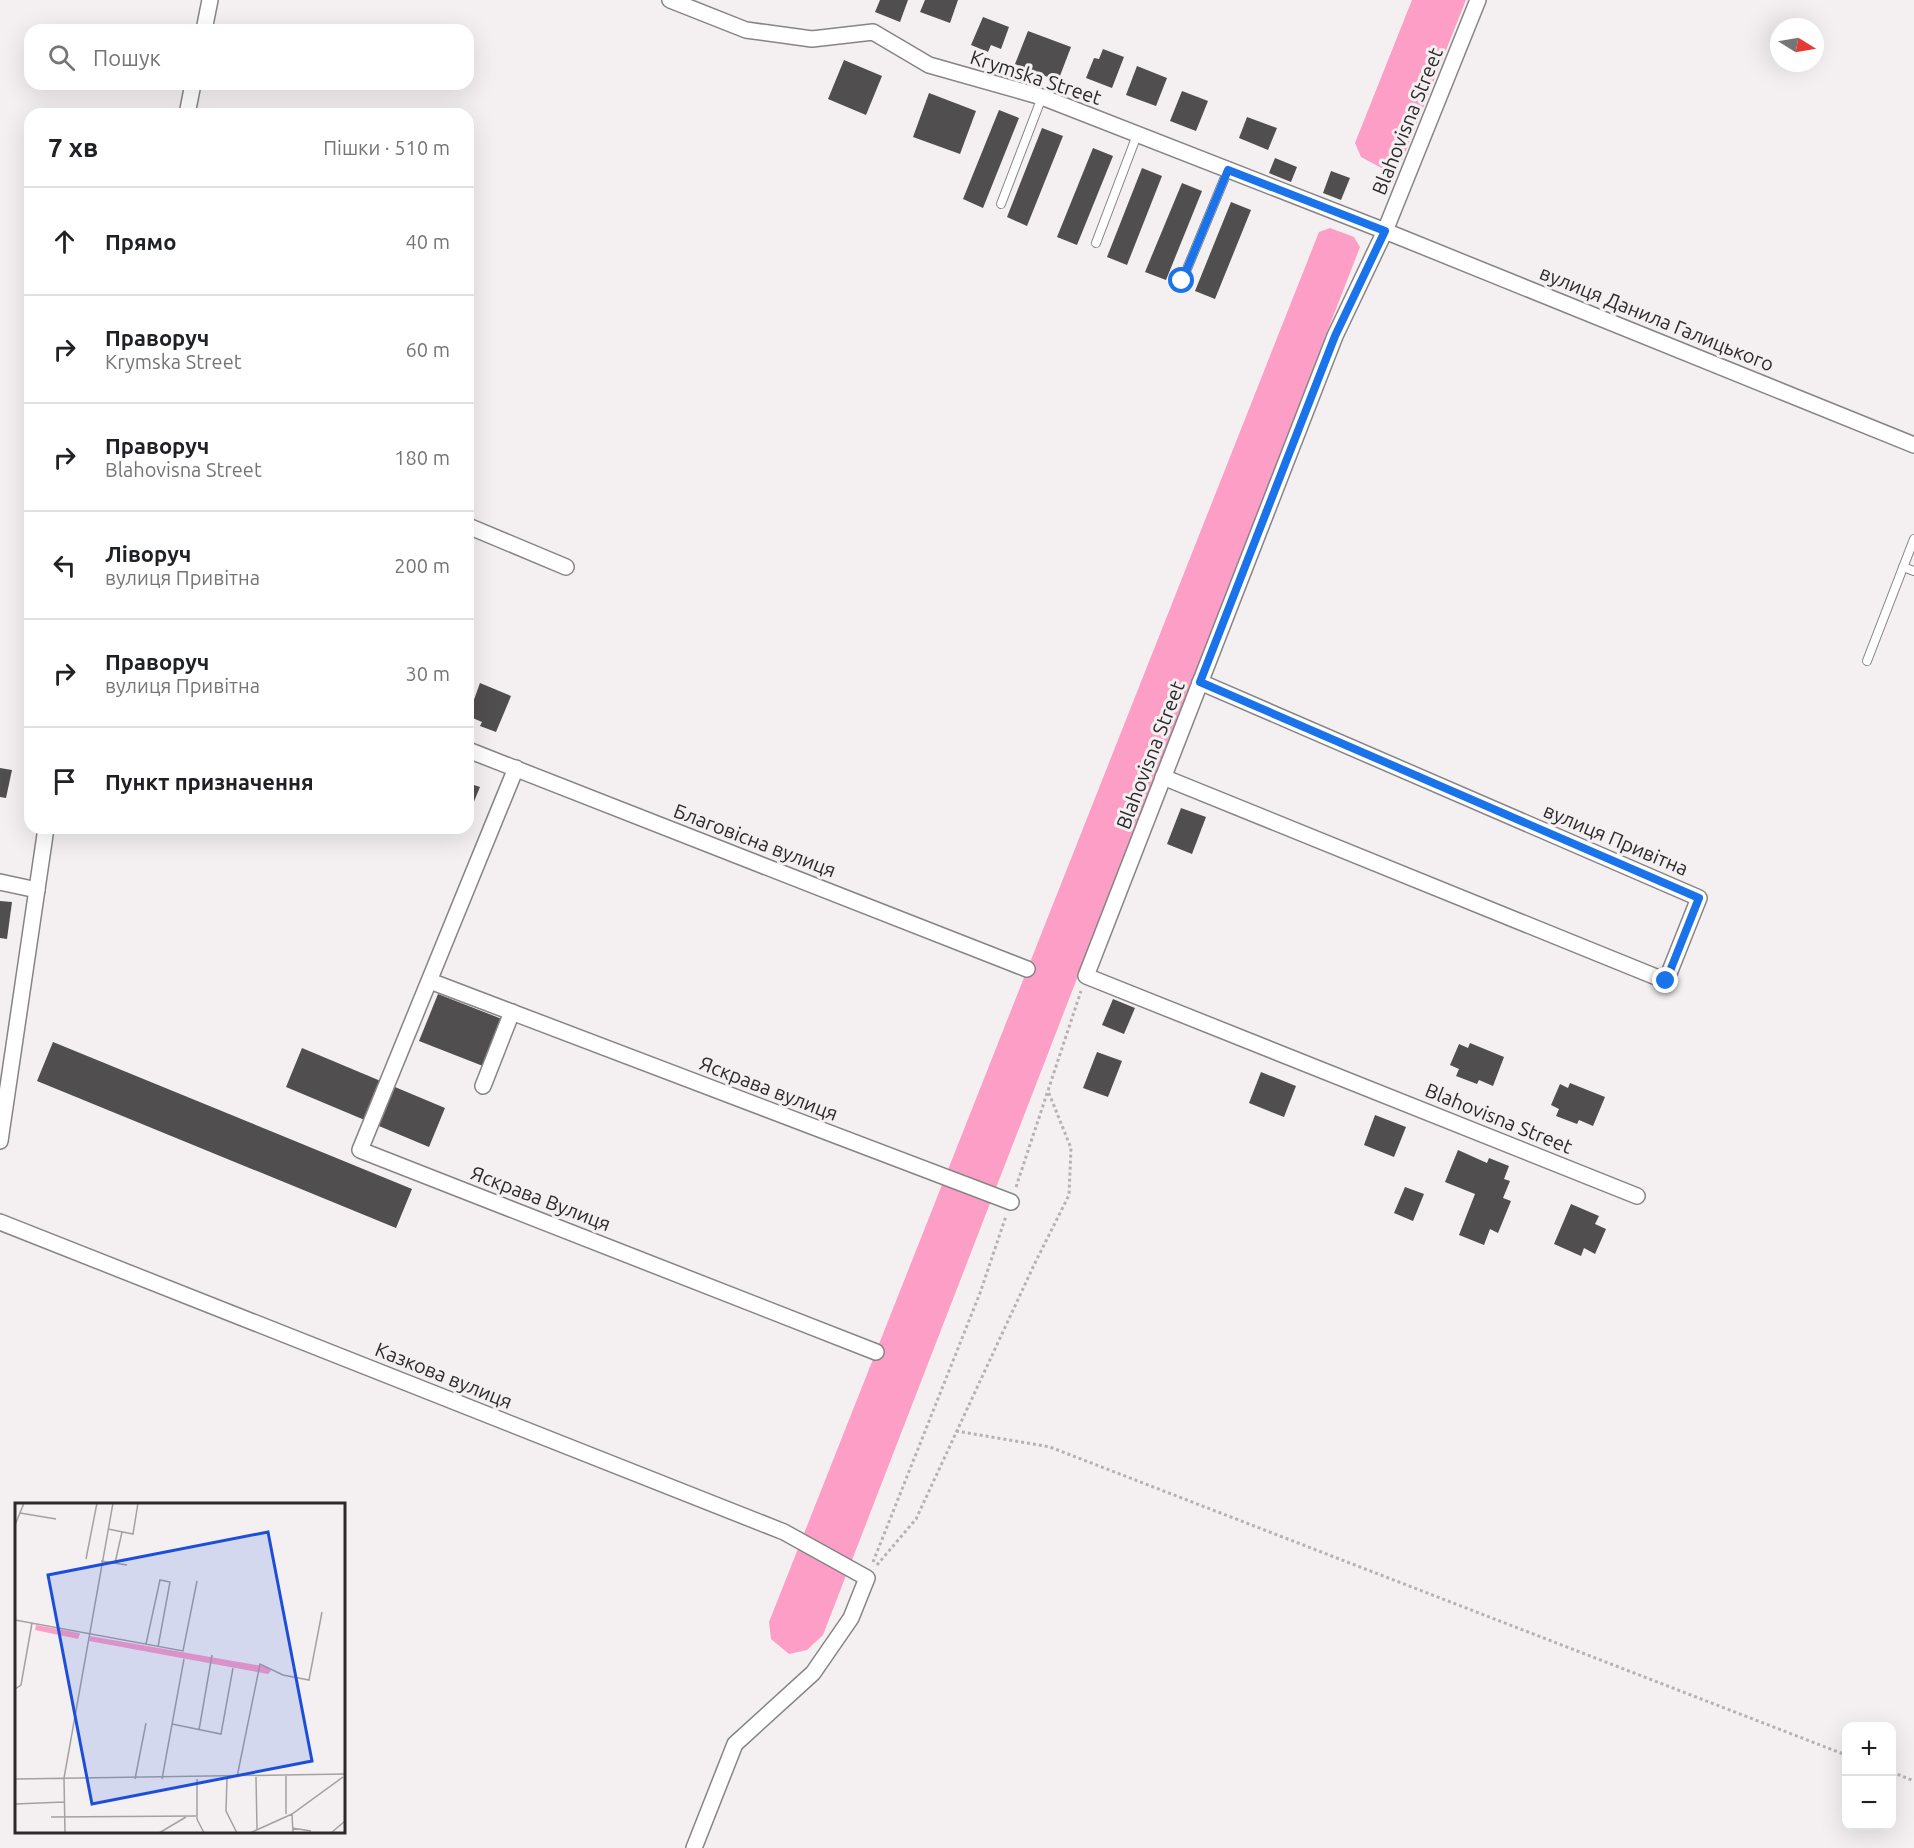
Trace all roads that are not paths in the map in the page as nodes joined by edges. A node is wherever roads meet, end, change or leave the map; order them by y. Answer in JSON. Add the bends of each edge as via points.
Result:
{"nodes":[{"id":1,"x":210,"y":0,"type":"edge"},
{"id":2,"x":670,"y":0,"type":"edge"},
{"id":3,"x":1478,"y":0,"type":"edge"},
{"id":4,"x":205,"y":24,"type":"edge"},
{"id":5,"x":192,"y":90,"type":"edge"},
{"id":6,"x":1042,"y":97,"type":"junction"},
{"id":7,"x":188,"y":108,"type":"edge"},
{"id":8,"x":1137,"y":135,"type":"junction"},
{"id":9,"x":1228,"y":170,"type":"junction"},
{"id":10,"x":1001,"y":204,"type":"dead end"},
{"id":11,"x":1385,"y":231,"type":"junction"},
{"id":12,"x":1096,"y":243,"type":"dead end"},
{"id":13,"x":1182,"y":281,"type":"dead end"},
{"id":14,"x":1914,"y":445,"type":"edge"},
{"id":15,"x":474,"y":529,"type":"edge"},
{"id":16,"x":1914,"y":539,"type":"edge"},
{"id":17,"x":566,"y":567,"type":"dead end"},
{"id":18,"x":1904,"y":567,"type":"junction"},
{"id":19,"x":1914,"y":571,"type":"edge"},
{"id":20,"x":1867,"y":661,"type":"dead end"},
{"id":21,"x":1200,"y":682,"type":"junction"},
{"id":22,"x":474,"y":752,"type":"edge"},
{"id":23,"x":516,"y":768,"type":"junction"},
{"id":24,"x":1163,"y":777,"type":"junction"},
{"id":25,"x":45,"y":834,"type":"edge"},
{"id":26,"x":0,"y":882,"type":"edge"},
{"id":27,"x":37,"y":890,"type":"junction"},
{"id":28,"x":1027,"y":969,"type":"dead end"},
{"id":29,"x":430,"y":981,"type":"junction"},
{"id":30,"x":512,"y":1012,"type":"junction"},
{"id":31,"x":483,"y":1086,"type":"dead end"},
{"id":32,"x":1,"y":1135,"type":"edge"},
{"id":33,"x":1637,"y":1196,"type":"dead end"},
{"id":34,"x":1011,"y":1202,"type":"road end"},
{"id":35,"x":0,"y":1222,"type":"edge"},
{"id":36,"x":876,"y":1352,"type":"dead end"},
{"id":37,"x":694,"y":1848,"type":"edge"}],
"edges":[{"from":1,"to":4,"type":"street"},
{"from":2,"to":6,"type":"street","name":"Krymska Street","via":[[746,30],[812,39],[873,32],[929,65]]},
{"from":3,"to":11,"type":"street","name":"Blahovisna Street"},
{"from":5,"to":7,"type":"street"},
{"from":6,"to":8,"type":"street","name":"Krymska Street"},
{"from":6,"to":10,"type":"lane"},
{"from":8,"to":9,"type":"street","name":"Krymska Street"},
{"from":8,"to":12,"type":"lane"},
{"from":9,"to":11,"type":"street","name":"Krymska Street"},
{"from":9,"to":13,"type":"lane"},
{"from":11,"to":14,"type":"street","name":"вулиця Данила Галицького"},
{"from":11,"to":21,"type":"street","name":"Blahovisna Street","via":[[1335,336]]},
{"from":15,"to":17,"type":"street"},
{"from":16,"to":18,"type":"lane"},
{"from":18,"to":19,"type":"lane"},
{"from":18,"to":20,"type":"lane"},
{"from":21,"to":24,"type":"street","name":"Blahovisna Street"},
{"from":21,"to":24,"type":"street","name":"вулиця Привітна","via":[[1699,898],[1666,981]]},
{"from":22,"to":23,"type":"street","name":"Благовісна вулиця"},
{"from":23,"to":28,"type":"street","name":"Благовісна вулиця"},
{"from":23,"to":29,"type":"street"},
{"from":24,"to":33,"type":"street","name":"Blahovisna Street","via":[[1086,976]]},
{"from":25,"to":27,"type":"street"},
{"from":26,"to":27,"type":"street"},
{"from":27,"to":32,"type":"street"},
{"from":29,"to":30,"type":"street","name":"Яскрава вулиця"},
{"from":29,"to":36,"type":"street","name":"Яскрава Вулиця","via":[[360,1149]]},
{"from":30,"to":31,"type":"street"},
{"from":30,"to":34,"type":"street","name":"Яскрава вулиця"},
{"from":35,"to":37,"type":"street","name":"Казкова вулиця","via":[[784,1532],[867,1578],[851,1618],[813,1673],[735,1744]]}]}
